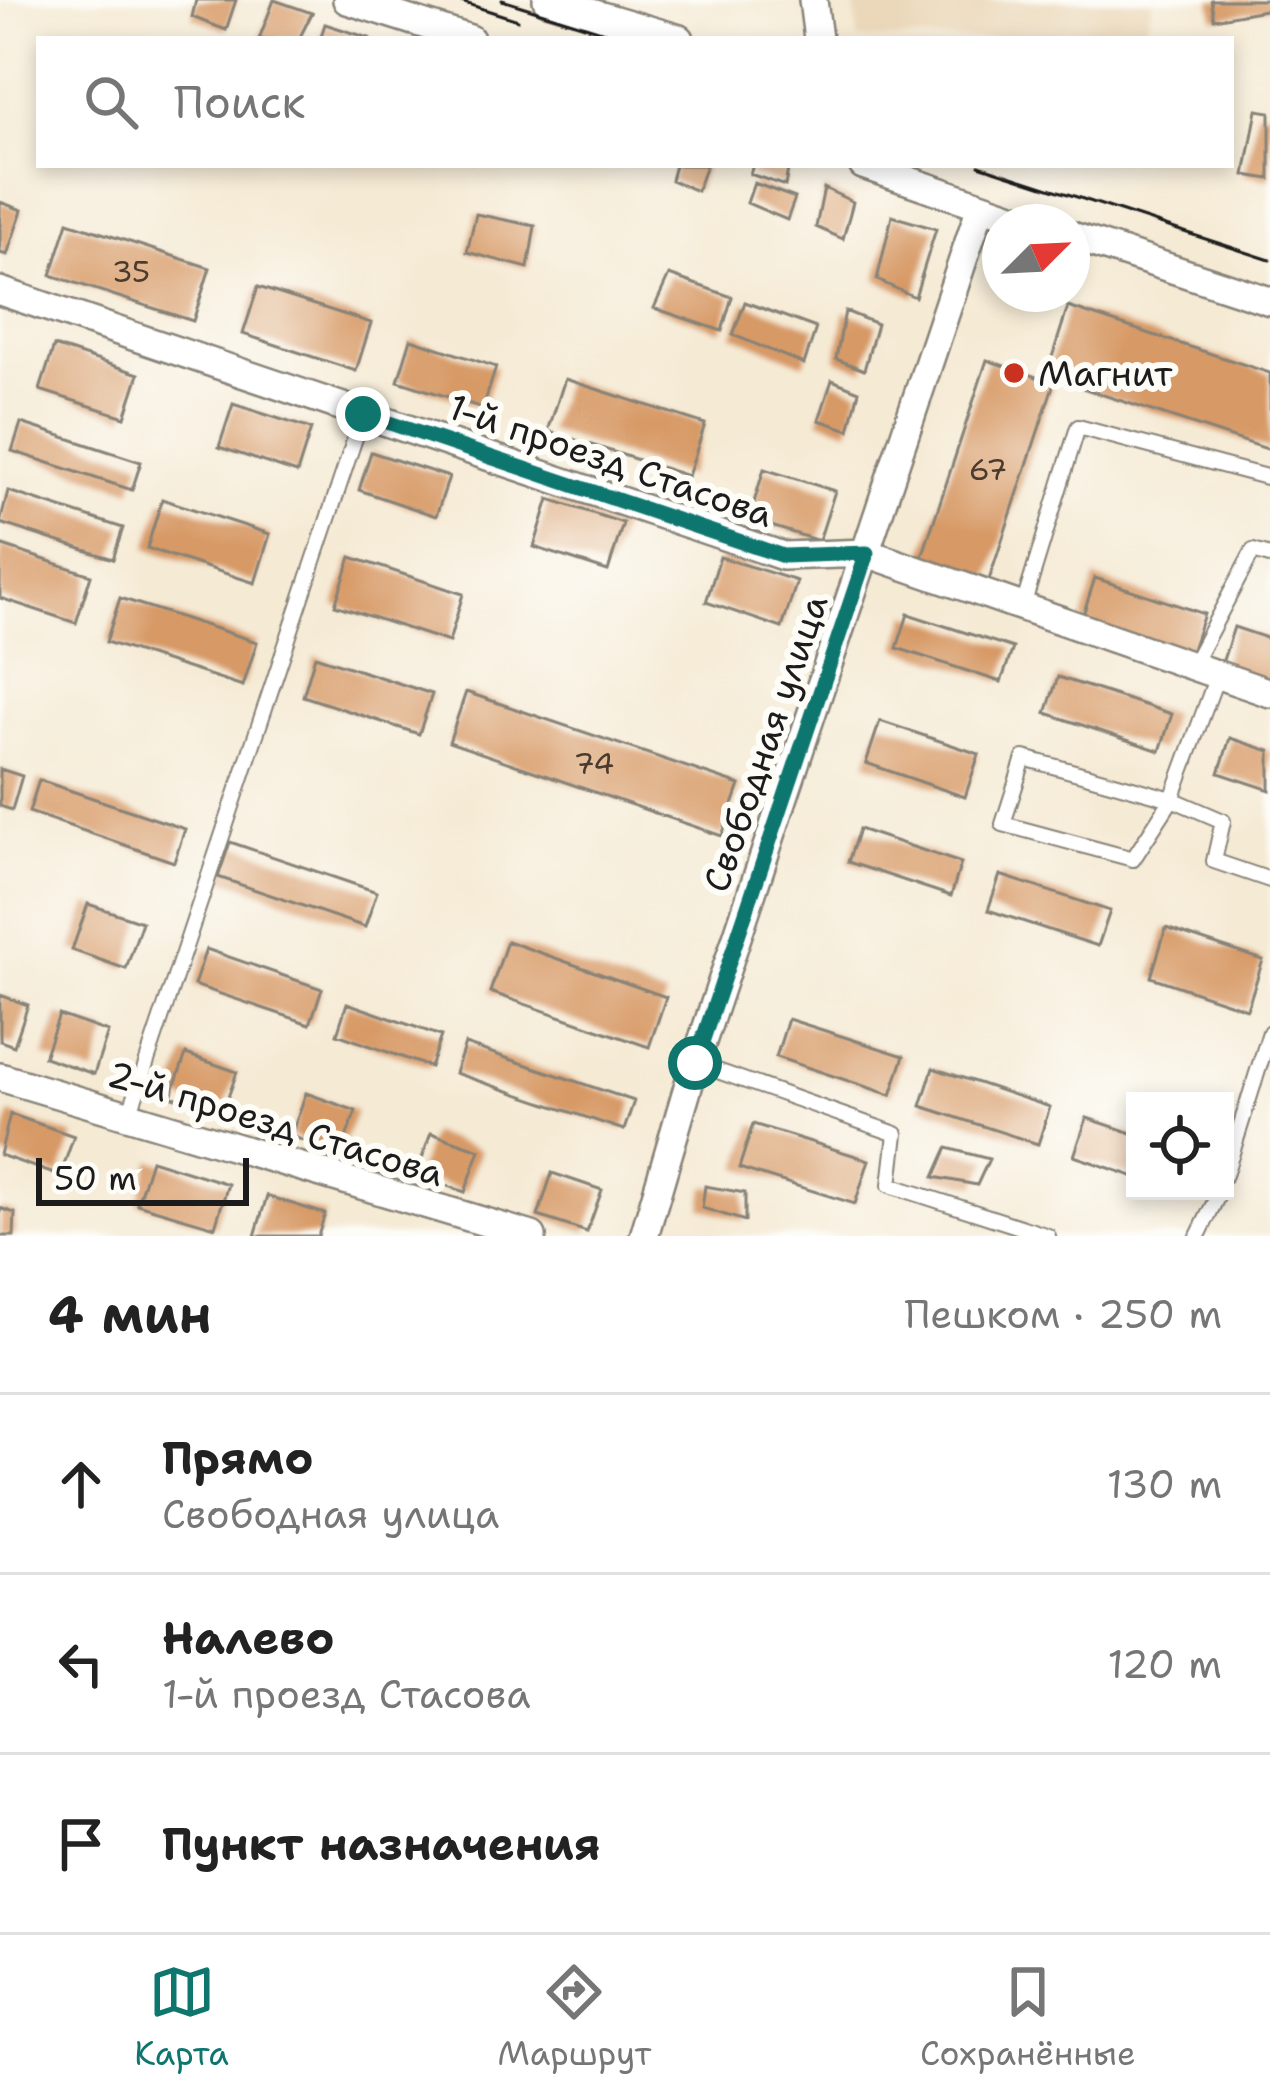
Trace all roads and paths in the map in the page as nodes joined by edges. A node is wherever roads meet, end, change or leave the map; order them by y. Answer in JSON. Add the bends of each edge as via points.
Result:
{"nodes":[{"id":1,"x":347,"y":0,"type":"edge"},
{"id":2,"x":813,"y":0,"type":"edge"},
{"id":3,"x":555,"y":1,"type":"edge"},
{"id":4,"x":461,"y":36,"type":"edge"},
{"id":5,"x":670,"y":36,"type":"edge"},
{"id":6,"x":818,"y":36,"type":"edge"},
{"id":7,"x":872,"y":168,"type":"edge"},
{"id":8,"x":981,"y":206,"type":"joint"},
{"id":9,"x":1090,"y":242,"type":"edge"},
{"id":10,"x":0,"y":291,"type":"edge"},
{"id":11,"x":1270,"y":301,"type":"edge"},
{"id":12,"x":363,"y":414,"type":"junction"},
{"id":13,"x":1270,"y":478,"type":"edge"},
{"id":14,"x":867,"y":553,"type":"junction"},
{"id":15,"x":1270,"y":556,"type":"edge"},
{"id":16,"x":1023,"y":606,"type":"junction"},
{"id":17,"x":1205,"y":671,"type":"junction"},
{"id":18,"x":1270,"y":693,"type":"edge"},
{"id":19,"x":1172,"y":799,"type":"junction"},
{"id":20,"x":1270,"y":880,"type":"edge"},
{"id":21,"x":1270,"y":1031,"type":"edge"},
{"id":22,"x":695,"y":1063,"type":"junction"},
{"id":23,"x":0,"y":1077,"type":"edge"},
{"id":24,"x":128,"y":1118,"type":"junction"},
{"id":25,"x":1234,"y":1146,"type":"edge"},
{"id":26,"x":1216,"y":1200,"type":"edge"},
{"id":27,"x":532,"y":1236,"type":"edge"},
{"id":28,"x":644,"y":1236,"type":"edge"},
{"id":29,"x":1048,"y":1236,"type":"edge"},
{"id":30,"x":1198,"y":1236,"type":"edge"}],
"edges":[{"from":1,"to":4,"type":"street"},
{"from":2,"to":6,"type":"street"},
{"from":3,"to":5,"type":"street"},
{"from":7,"to":8,"type":"street"},
{"from":8,"to":14,"type":"street","name":"Свободная улица"},
{"from":9,"to":11,"type":"street"},
{"from":10,"to":12,"type":"street","name":"1-й проезд Стасова"},
{"from":12,"to":14,"type":"street","name":"1-й проезд Стасова","via":[[783,556]]},
{"from":12,"to":24,"type":"lane"},
{"from":13,"to":16,"type":"lane","via":[[1078,427]]},
{"from":14,"to":16,"type":"street","name":"1-й проезд Стасова"},
{"from":14,"to":22,"type":"street","name":"Свободная улица"},
{"from":15,"to":17,"type":"lane","via":[[1253,551]]},
{"from":16,"to":17,"type":"street","name":"1-й проезд Стасова"},
{"from":17,"to":18,"type":"street","name":"1-й проезд Стасова"},
{"from":17,"to":19,"type":"lane"},
{"from":19,"to":19,"type":"lane","via":[[1024,758],[1003,824],[1133,859]]},
{"from":19,"to":20,"type":"lane","via":[[1223,821],[1214,861]]},
{"from":21,"to":25,"type":"lane"},
{"from":22,"to":28,"type":"street","name":"Свободная улица"},
{"from":22,"to":29,"type":"lane","via":[[896,1134],[890,1185]]},
{"from":23,"to":24,"type":"street","name":"2-й проезд Стасова"},
{"from":24,"to":27,"type":"street","name":"2-й проезд Стасова"},
{"from":26,"to":30,"type":"lane"}]}
